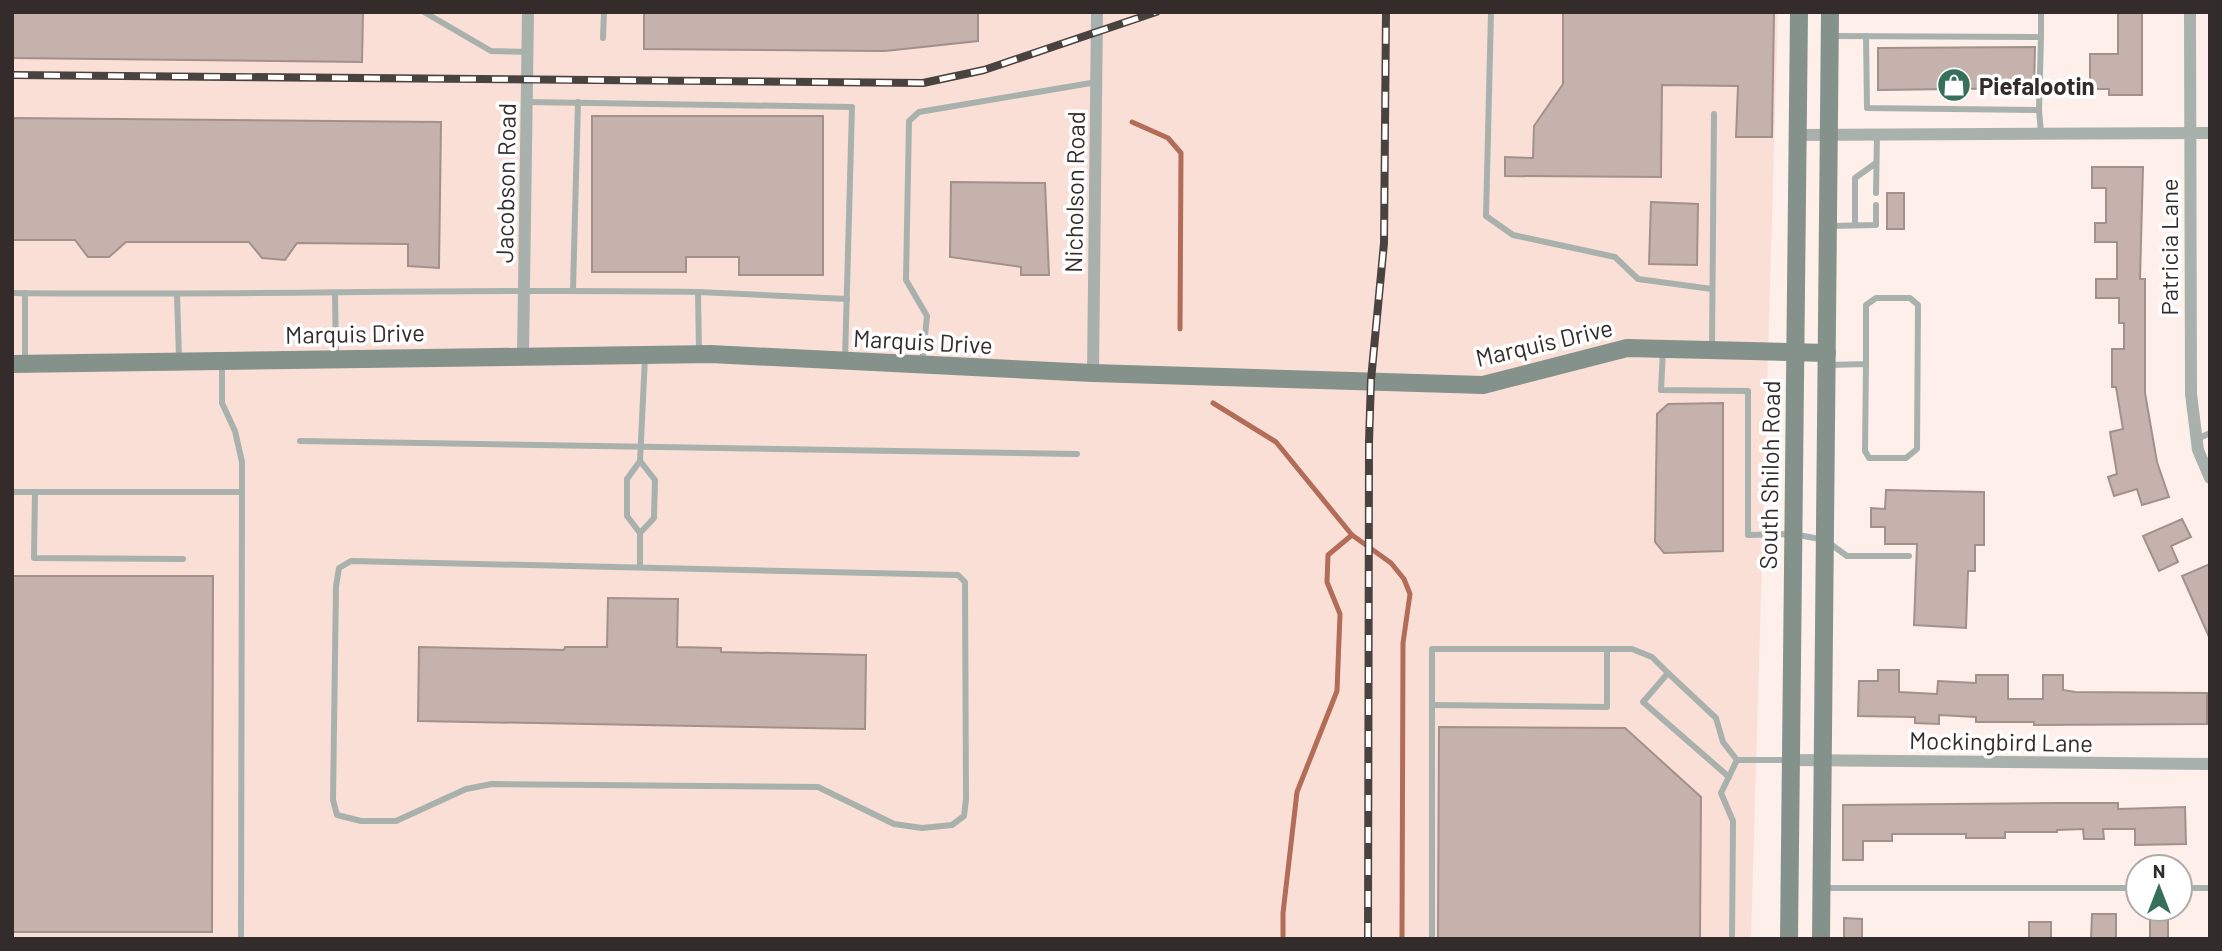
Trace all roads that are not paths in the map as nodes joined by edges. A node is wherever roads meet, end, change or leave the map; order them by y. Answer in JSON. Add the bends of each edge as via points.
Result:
{"nodes":[{"id":1,"x":528,"y":12,"type":"edge"},
{"id":2,"x":604,"y":12,"type":"edge"},
{"id":3,"x":1097,"y":12,"type":"edge"},
{"id":4,"x":1491,"y":12,"type":"edge"},
{"id":5,"x":1799,"y":12,"type":"edge"},
{"id":6,"x":1830,"y":12,"type":"edge"},
{"id":7,"x":2041,"y":12,"type":"edge"},
{"id":8,"x":2190,"y":12,"type":"edge"},
{"id":9,"x":424,"y":13,"type":"edge"},
{"id":10,"x":1829,"y":36,"type":"junction"},
{"id":11,"x":1866,"y":36,"type":"junction"},
{"id":12,"x":2041,"y":37,"type":"junction"},
{"id":13,"x":603,"y":38,"type":"dead end"},
{"id":14,"x":528,"y":52,"type":"junction"},
{"id":15,"x":1097,"y":82,"type":"junction"},
{"id":16,"x":527,"y":102,"type":"junction"},
{"id":17,"x":578,"y":102,"type":"junction"},
{"id":18,"x":2039,"y":110,"type":"junction"},
{"id":19,"x":1714,"y":114,"type":"dead end"},
{"id":20,"x":2042,"y":133,"type":"junction"},
{"id":21,"x":2190,"y":133,"type":"junction"},
{"id":22,"x":2210,"y":133,"type":"edge"},
{"id":23,"x":1797,"y":135,"type":"junction"},
{"id":24,"x":1829,"y":135,"type":"junction"},
{"id":25,"x":1877,"y":135,"type":"junction"},
{"id":26,"x":1876,"y":163,"type":"junction"},
{"id":27,"x":1876,"y":193,"type":"dead end"},
{"id":28,"x":1876,"y":205,"type":"dead end"},
{"id":29,"x":1855,"y":225,"type":"junction"},
{"id":30,"x":1828,"y":226,"type":"junction"},
{"id":31,"x":524,"y":289,"type":"junction"},
{"id":32,"x":1712,"y":289,"type":"junction"},
{"id":33,"x":573,"y":290,"type":"junction"},
{"id":34,"x":698,"y":292,"type":"junction"},
{"id":35,"x":12,"y":293,"type":"edge"},
{"id":36,"x":24,"y":293,"type":"junction"},
{"id":37,"x":335,"y":293,"type":"junction"},
{"id":38,"x":177,"y":294,"type":"junction"},
{"id":39,"x":847,"y":299,"type":"junction"},
{"id":40,"x":1663,"y":348,"type":"junction"},
{"id":41,"x":1712,"y":349,"type":"junction"},
{"id":42,"x":1795,"y":353,"type":"junction"},
{"id":43,"x":699,"y":354,"type":"junction"},
{"id":44,"x":523,"y":355,"type":"junction"},
{"id":45,"x":645,"y":355,"type":"junction"},
{"id":46,"x":336,"y":358,"type":"junction"},
{"id":47,"x":1827,"y":359,"type":"junction"},
{"id":48,"x":179,"y":360,"type":"junction"},
{"id":49,"x":222,"y":360,"type":"junction"},
{"id":50,"x":845,"y":362,"type":"junction"},
{"id":51,"x":19,"y":363,"type":"edge"},
{"id":52,"x":1866,"y":364,"type":"junction"},
{"id":53,"x":922,"y":366,"type":"junction"},
{"id":54,"x":1093,"y":373,"type":"junction"},
{"id":55,"x":2210,"y":433,"type":"edge"},
{"id":56,"x":2197,"y":439,"type":"junction"},
{"id":57,"x":300,"y":441,"type":"dead end"},
{"id":58,"x":641,"y":447,"type":"junction"},
{"id":59,"x":1077,"y":454,"type":"dead end"},
{"id":60,"x":640,"y":461,"type":"junction"},
{"id":61,"x":2210,"y":478,"type":"edge"},
{"id":62,"x":12,"y":492,"type":"edge"},
{"id":63,"x":34,"y":492,"type":"junction"},
{"id":64,"x":242,"y":492,"type":"junction"},
{"id":65,"x":640,"y":533,"type":"junction"},
{"id":66,"x":1793,"y":534,"type":"junction"},
{"id":67,"x":1825,"y":540,"type":"junction"},
{"id":68,"x":1909,"y":556,"type":"dead end"},
{"id":69,"x":183,"y":559,"type":"dead end"},
{"id":70,"x":639,"y":567,"type":"junction"},
{"id":71,"x":1606,"y":649,"type":"junction"},
{"id":72,"x":1668,"y":673,"type":"junction"},
{"id":73,"x":1432,"y":705,"type":"junction"},
{"id":74,"x":1737,"y":760,"type":"junction"},
{"id":75,"x":1791,"y":760,"type":"junction"},
{"id":76,"x":1822,"y":760,"type":"junction"},
{"id":77,"x":2210,"y":764,"type":"edge"},
{"id":78,"x":1729,"y":777,"type":"junction"},
{"id":79,"x":1821,"y":888,"type":"junction"},
{"id":80,"x":2124,"y":888,"type":"edge"},
{"id":81,"x":241,"y":939,"type":"edge"},
{"id":82,"x":1432,"y":939,"type":"edge"},
{"id":83,"x":1732,"y":939,"type":"edge"},
{"id":84,"x":1789,"y":939,"type":"edge"},
{"id":85,"x":1821,"y":939,"type":"edge"}],
"edges":[{"from":1,"to":14,"type":"street","name":"Jacobson Road"},
{"from":2,"to":13,"type":"lane"},
{"from":3,"to":15,"type":"street","name":"Nicholson Road"},
{"from":4,"to":32,"type":"lane","via":[[1486,216],[1513,235],[1615,257],[1638,279]]},
{"from":5,"to":23,"type":"main road","name":"South Shiloh Road"},
{"from":6,"to":10,"type":"main road"},
{"from":7,"to":12,"type":"lane"},
{"from":8,"to":21,"type":"street","name":"Patricia Lane"},
{"from":9,"to":14,"type":"lane","via":[[491,51]]},
{"from":10,"to":11,"type":"lane"},
{"from":10,"to":24,"type":"main road"},
{"from":11,"to":12,"type":"lane"},
{"from":11,"to":18,"type":"lane","via":[[1867,108]]},
{"from":12,"to":18,"type":"lane"},
{"from":14,"to":16,"type":"street","name":"Jacobson Road"},
{"from":15,"to":53,"type":"lane","via":[[919,112],[909,121],[906,280],[927,316]]},
{"from":15,"to":54,"type":"street","name":"Nicholson Road"},
{"from":16,"to":17,"type":"lane"},
{"from":16,"to":31,"type":"street","name":"Jacobson Road"},
{"from":17,"to":33,"type":"lane"},
{"from":17,"to":39,"type":"lane","via":[[852,107]]},
{"from":18,"to":20,"type":"lane"},
{"from":19,"to":32,"type":"lane"},
{"from":20,"to":21,"type":"street"},
{"from":20,"to":25,"type":"street"},
{"from":21,"to":22,"type":"street"},
{"from":21,"to":56,"type":"street","name":"Patricia Lane","via":[[2190,394]]},
{"from":23,"to":24,"type":"street"},
{"from":23,"to":42,"type":"main road","name":"South Shiloh Road"},
{"from":24,"to":25,"type":"street"},
{"from":24,"to":30,"type":"main road"},
{"from":25,"to":26,"type":"lane"},
{"from":26,"to":27,"type":"lane"},
{"from":26,"to":29,"type":"lane","via":[[1855,178]]},
{"from":28,"to":29,"type":"lane","via":[[1876,225]]},
{"from":29,"to":30,"type":"lane"},
{"from":30,"to":47,"type":"main road"},
{"from":31,"to":33,"type":"lane"},
{"from":31,"to":37,"type":"lane"},
{"from":31,"to":44,"type":"street","name":"Jacobson Road"},
{"from":32,"to":41,"type":"lane"},
{"from":33,"to":34,"type":"lane"},
{"from":34,"to":39,"type":"lane"},
{"from":34,"to":43,"type":"lane"},
{"from":35,"to":36,"type":"lane"},
{"from":36,"to":38,"type":"lane"},
{"from":36,"to":51,"type":"lane"},
{"from":37,"to":38,"type":"lane"},
{"from":37,"to":46,"type":"lane"},
{"from":38,"to":48,"type":"lane"},
{"from":39,"to":50,"type":"lane"},
{"from":40,"to":41,"type":"main road","name":"Marquis Drive"},
{"from":40,"to":54,"type":"main road","name":"Marquis Drive","via":[[1627,348],[1483,385]]},
{"from":40,"to":66,"type":"lane","via":[[1661,390],[1748,391],[1748,534]]},
{"from":41,"to":42,"type":"main road","name":"Marquis Drive"},
{"from":42,"to":47,"type":"main road","name":"Marquis Drive"},
{"from":42,"to":66,"type":"main road","name":"South Shiloh Road"},
{"from":43,"to":45,"type":"main road","name":"Marquis Drive"},
{"from":43,"to":50,"type":"main road","name":"Marquis Drive"},
{"from":44,"to":45,"type":"main road","name":"Marquis Drive"},
{"from":44,"to":46,"type":"main road","name":"Marquis Drive"},
{"from":45,"to":58,"type":"lane"},
{"from":46,"to":49,"type":"main road","name":"Marquis Drive"},
{"from":47,"to":52,"type":"lane"},
{"from":47,"to":67,"type":"main road"},
{"from":48,"to":49,"type":"main road","name":"Marquis Drive"},
{"from":48,"to":51,"type":"main road","name":"Marquis Drive"},
{"from":49,"to":64,"type":"lane","via":[[222,403],[239,452]]},
{"from":50,"to":53,"type":"main road","name":"Marquis Drive"},
{"from":52,"to":52,"type":"lane","via":[[1866,451],[1869,458],[1906,458],[1917,449],[1918,305],[1910,298],[1876,298],[1866,305]]},
{"from":53,"to":54,"type":"main road","name":"Marquis Drive"},
{"from":55,"to":56,"type":"lane"},
{"from":56,"to":61,"type":"street","name":"Patricia Lane"},
{"from":57,"to":58,"type":"lane"},
{"from":58,"to":59,"type":"lane"},
{"from":58,"to":60,"type":"lane"},
{"from":60,"to":65,"type":"lane","via":[[626,479],[627,516]]},
{"from":60,"to":65,"type":"lane","via":[[655,480],[654,518]]},
{"from":62,"to":63,"type":"lane"},
{"from":63,"to":64,"type":"lane"},
{"from":63,"to":69,"type":"lane","via":[[34,558]]},
{"from":64,"to":81,"type":"lane"},
{"from":65,"to":70,"type":"lane"},
{"from":66,"to":67,"type":"lane"},
{"from":66,"to":75,"type":"main road","name":"South Shiloh Road"},
{"from":67,"to":68,"type":"lane","via":[[1847,556]]},
{"from":67,"to":76,"type":"main road"},
{"from":70,"to":70,"type":"lane","via":[[351,561],[339,568],[333,800],[337,815],[360,821],[396,821],[466,789],[492,784],[818,787],[894,824],[922,828],[952,825],[964,816],[965,582],[958,575]]},
{"from":71,"to":72,"type":"lane","via":[[1632,649],[1652,657]]},
{"from":71,"to":73,"type":"lane","via":[[1432,649]]},
{"from":71,"to":73,"type":"lane","via":[[1607,707]]},
{"from":72,"to":74,"type":"lane","via":[[1716,718],[1723,742]]},
{"from":72,"to":78,"type":"lane","via":[[1643,702]]},
{"from":73,"to":82,"type":"lane"},
{"from":74,"to":75,"type":"lane"},
{"from":74,"to":78,"type":"lane"},
{"from":75,"to":76,"type":"street","name":"Mockingbird Lane"},
{"from":75,"to":84,"type":"main road","name":"South Shiloh Road"},
{"from":76,"to":77,"type":"street","name":"Mockingbird Lane"},
{"from":76,"to":79,"type":"main road"},
{"from":78,"to":83,"type":"lane","via":[[1721,793],[1733,821]]},
{"from":79,"to":80,"type":"lane"},
{"from":79,"to":85,"type":"main road"}]}
